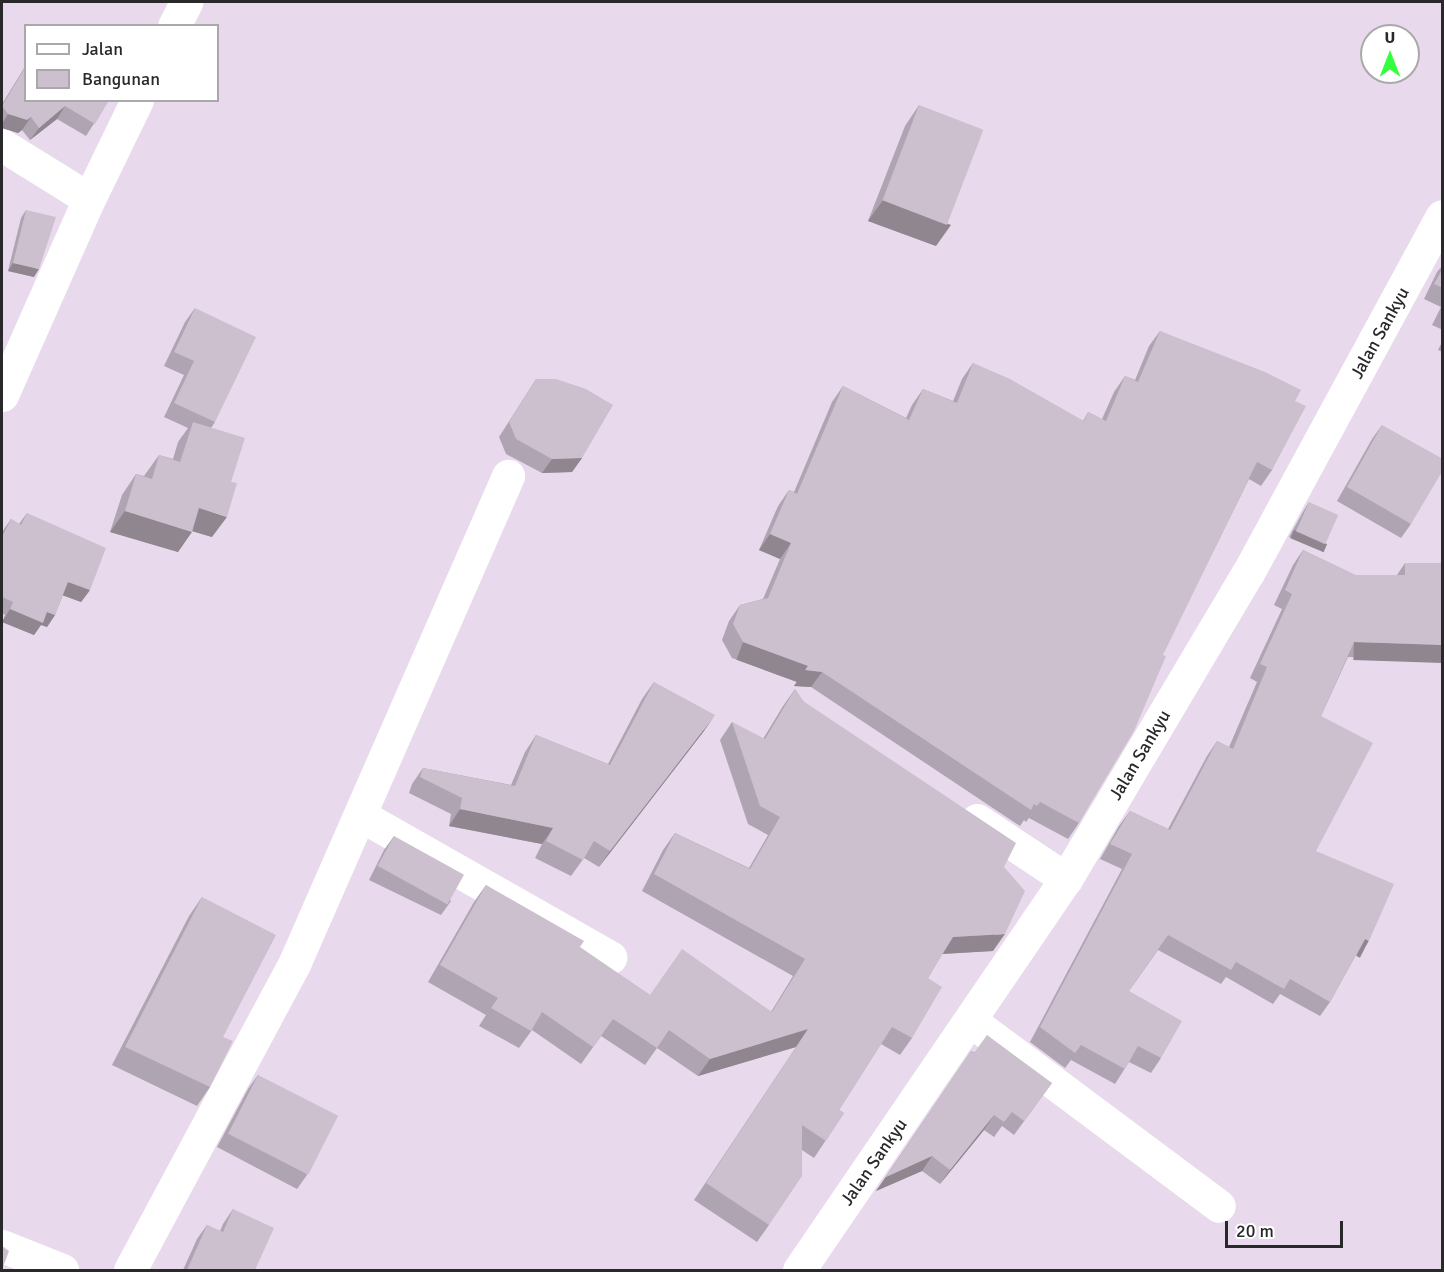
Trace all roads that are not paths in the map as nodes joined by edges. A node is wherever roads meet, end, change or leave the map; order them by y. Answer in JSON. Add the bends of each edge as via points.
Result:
{"nodes":[{"id":1,"x":186,"y":2,"type":"edge"},
{"id":2,"x":175,"y":24,"type":"edge"},
{"id":3,"x":136,"y":102,"type":"edge"},
{"id":4,"x":2,"y":145,"type":"edge"},
{"id":5,"x":89,"y":199,"type":"junction"},
{"id":6,"x":1443,"y":216,"type":"edge"},
{"id":7,"x":3,"y":385,"type":"edge"},
{"id":8,"x":508,"y":476,"type":"dead end"},
{"id":9,"x":948,"y":801,"type":"edge"},
{"id":10,"x":360,"y":815,"type":"junction"},
{"id":11,"x":1066,"y":879,"type":"junction"},
{"id":12,"x":610,"y":957,"type":"dead end"},
{"id":13,"x":971,"y":1021,"type":"junction"},
{"id":14,"x":1220,"y":1206,"type":"dead end"},
{"id":15,"x":2,"y":1246,"type":"edge"},
{"id":16,"x":63,"y":1270,"type":"edge"},
{"id":17,"x":130,"y":1270,"type":"edge"},
{"id":18,"x":799,"y":1270,"type":"edge"}],
"edges":[{"from":1,"to":2,"type":"street"},
{"from":3,"to":5,"type":"street"},
{"from":4,"to":5,"type":"street"},
{"from":5,"to":7,"type":"street"},
{"from":6,"to":11,"type":"street","name":"Jalan Sankyu","via":[[1248,573]]},
{"from":8,"to":10,"type":"street"},
{"from":9,"to":11,"type":"street"},
{"from":10,"to":12,"type":"street"},
{"from":10,"to":17,"type":"street","via":[[295,962]]},
{"from":11,"to":13,"type":"street","name":"Jalan Sankyu"},
{"from":13,"to":14,"type":"street"},
{"from":13,"to":18,"type":"street","name":"Jalan Sankyu"},
{"from":15,"to":16,"type":"street"}]}
